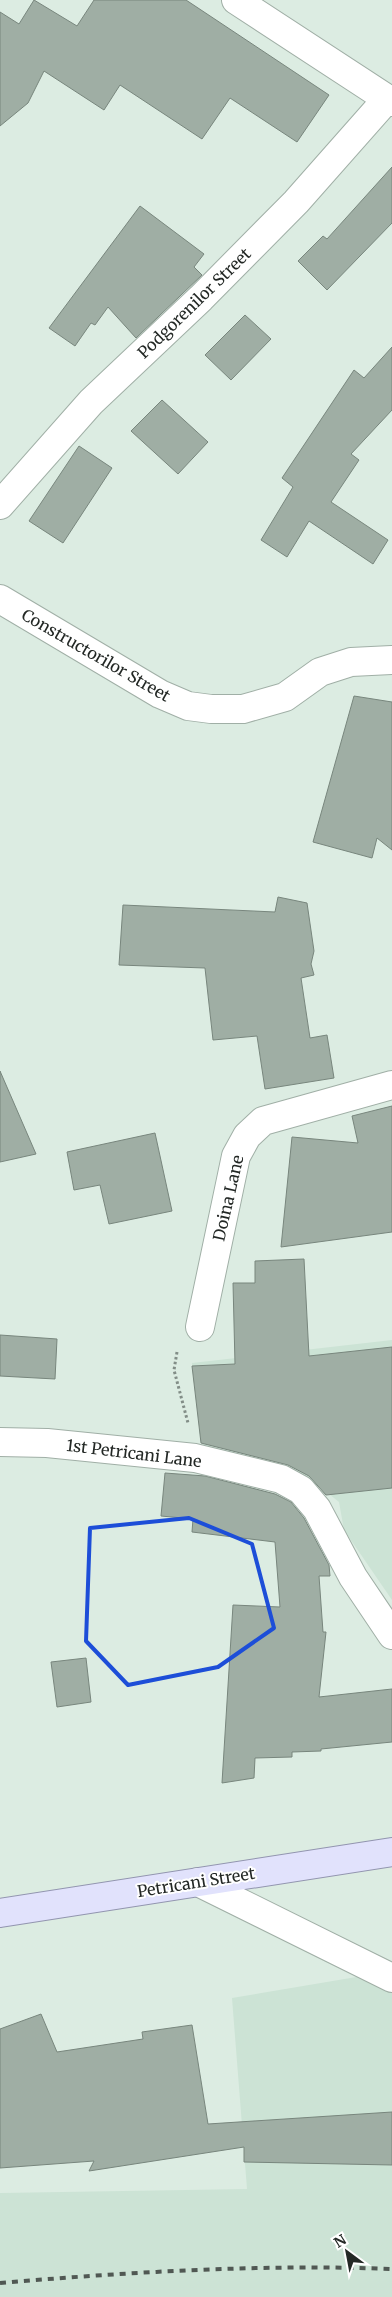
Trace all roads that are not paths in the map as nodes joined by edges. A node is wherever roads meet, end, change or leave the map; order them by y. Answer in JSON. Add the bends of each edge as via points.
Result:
{"nodes":[{"id":1,"x":236,"y":0,"type":"edge"},
{"id":2,"x":389,"y":101,"type":"edge"},
{"id":3,"x":0,"y":506,"type":"edge"},
{"id":4,"x":0,"y":600,"type":"edge"},
{"id":5,"x":392,"y":660,"type":"edge"},
{"id":6,"x":392,"y":1085,"type":"edge"},
{"id":7,"x":200,"y":1327,"type":"road end"},
{"id":8,"x":0,"y":1442,"type":"edge"},
{"id":9,"x":392,"y":1635,"type":"edge"},
{"id":10,"x":392,"y":1852,"type":"edge"},
{"id":11,"x":198,"y":1882,"type":"junction"},
{"id":12,"x":0,"y":1913,"type":"edge"},
{"id":13,"x":392,"y":1978,"type":"edge"}],
"edges":[{"from":1,"to":2,"type":"street","name":"Podgorenilor Street"},
{"from":2,"to":3,"type":"street","name":"Podgorenilor Street","via":[[201,298],[91,402]]},
{"from":4,"to":5,"type":"street","name":"Constructorilor Street","via":[[160,694],[188,706],[243,709],[284,697],[320,672],[343,664]]},
{"from":6,"to":7,"type":"street","name":"Doina Lane","via":[[263,1121],[247,1136],[236,1156]]},
{"from":8,"to":9,"type":"street","name":"1st Petricani Lane","via":[[47,1443],[195,1458],[281,1479],[301,1490],[317,1509],[353,1577]]},
{"from":10,"to":11,"type":"main road","name":"Petricani Street"},
{"from":11,"to":12,"type":"main road","name":"Petricani Street"},
{"from":11,"to":13,"type":"street"}]}
